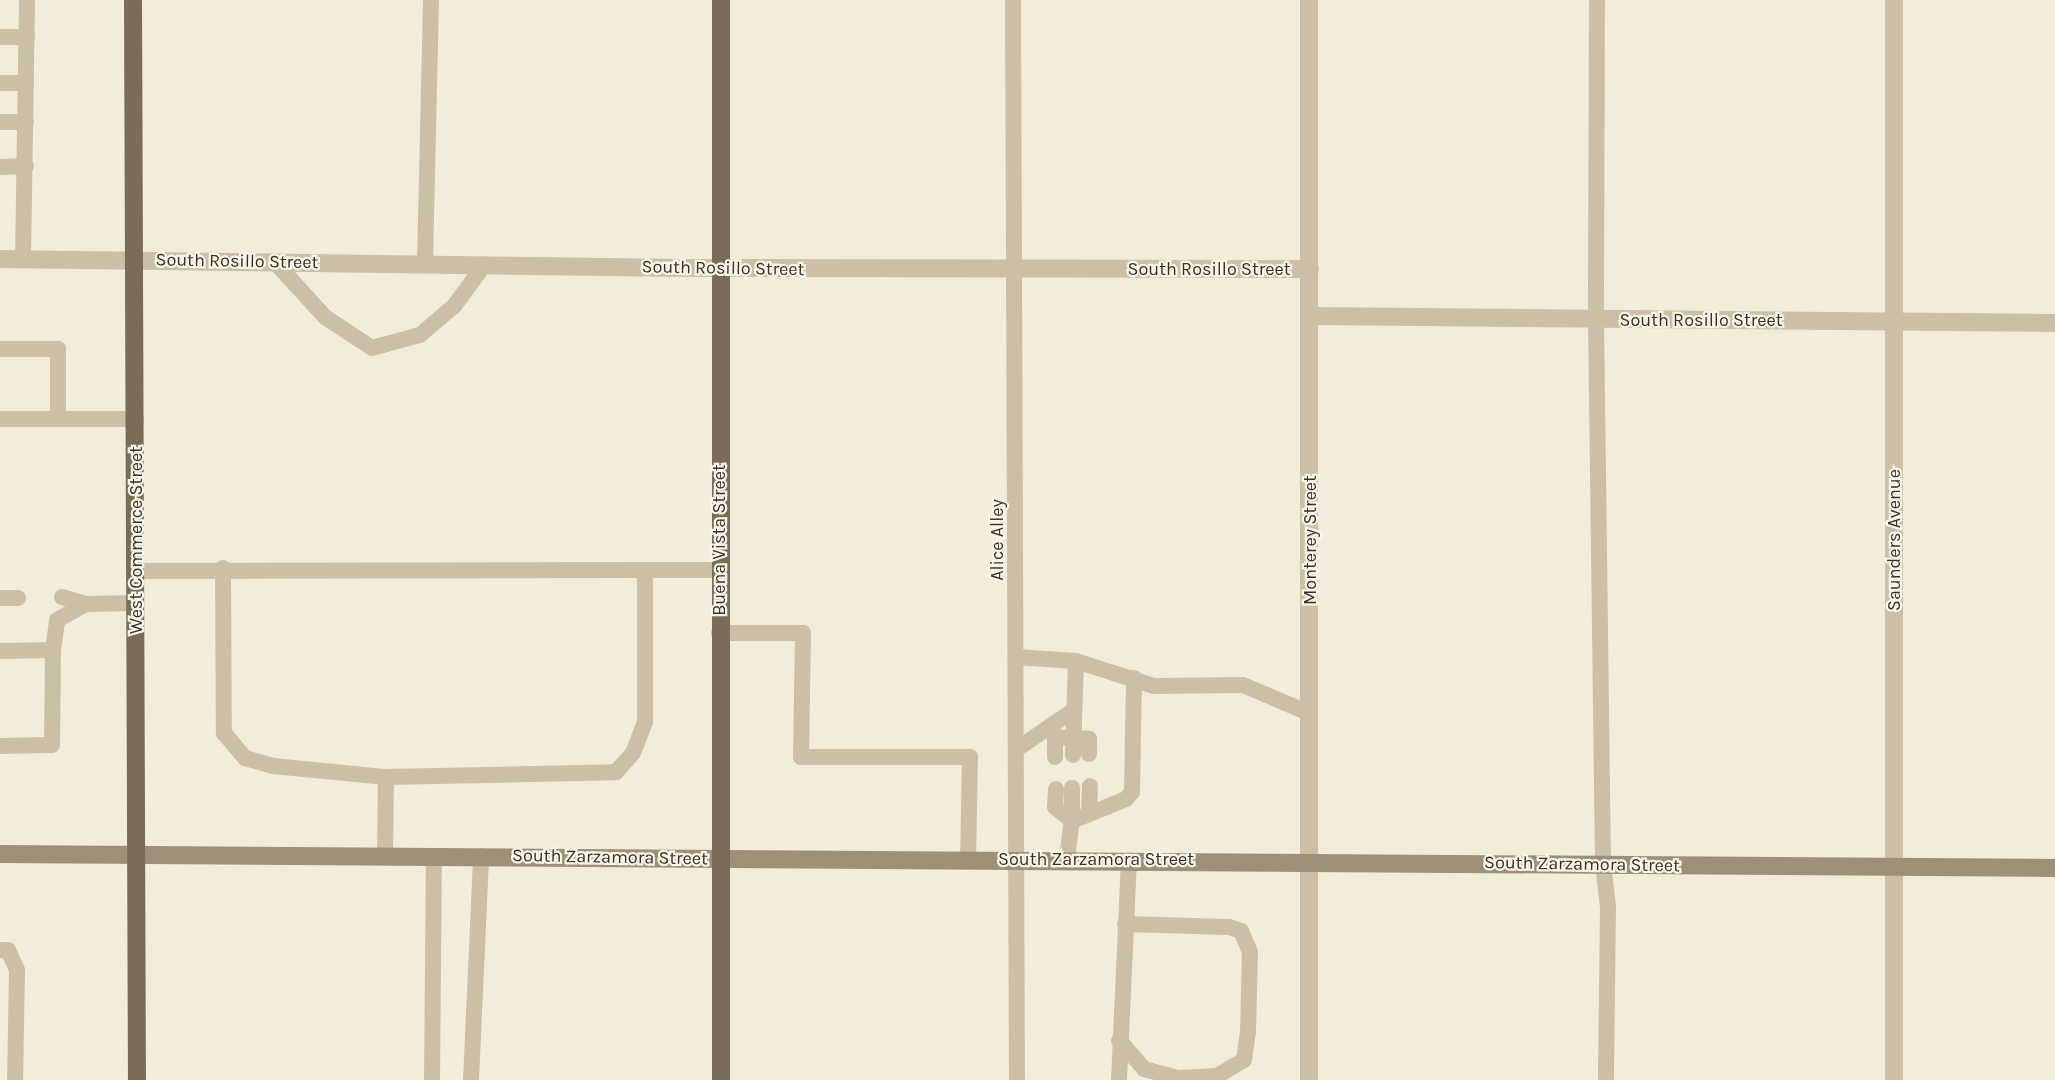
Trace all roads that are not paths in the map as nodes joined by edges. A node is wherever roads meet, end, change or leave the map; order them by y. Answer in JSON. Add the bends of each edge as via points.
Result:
{"nodes":[{"id":1,"x":27,"y":0,"type":"edge"},
{"id":2,"x":133,"y":0,"type":"edge"},
{"id":3,"x":432,"y":0,"type":"edge"},
{"id":4,"x":721,"y":0,"type":"edge"},
{"id":5,"x":1013,"y":0,"type":"edge"},
{"id":6,"x":1309,"y":0,"type":"edge"},
{"id":7,"x":1598,"y":0,"type":"edge"},
{"id":8,"x":1894,"y":0,"type":"edge"},
{"id":9,"x":27,"y":37,"type":"junction"},
{"id":10,"x":0,"y":38,"type":"edge"},
{"id":11,"x":0,"y":83,"type":"edge"},
{"id":12,"x":26,"y":83,"type":"junction"},
{"id":13,"x":0,"y":122,"type":"edge"},
{"id":14,"x":26,"y":122,"type":"junction"},
{"id":15,"x":0,"y":166,"type":"edge"},
{"id":16,"x":26,"y":166,"type":"junction"},
{"id":17,"x":0,"y":259,"type":"edge"},
{"id":18,"x":23,"y":259,"type":"junction"},
{"id":19,"x":135,"y":260,"type":"junction"},
{"id":20,"x":274,"y":261,"type":"junction"},
{"id":21,"x":425,"y":264,"type":"junction"},
{"id":22,"x":485,"y":264,"type":"junction"},
{"id":23,"x":720,"y":268,"type":"junction"},
{"id":24,"x":1015,"y":269,"type":"junction"},
{"id":25,"x":1310,"y":269,"type":"junction"},
{"id":26,"x":1310,"y":316,"type":"junction"},
{"id":27,"x":1596,"y":320,"type":"junction"},
{"id":28,"x":1893,"y":321,"type":"junction"},
{"id":29,"x":2055,"y":322,"type":"edge"},
{"id":30,"x":0,"y":349,"type":"edge"},
{"id":31,"x":0,"y":419,"type":"edge"},
{"id":32,"x":58,"y":419,"type":"junction"},
{"id":33,"x":136,"y":419,"type":"junction"},
{"id":34,"x":223,"y":568,"type":"junction"},
{"id":35,"x":645,"y":570,"type":"junction"},
{"id":36,"x":719,"y":570,"type":"junction"},
{"id":37,"x":137,"y":571,"type":"junction"},
{"id":38,"x":62,"y":597,"type":"dead end"},
{"id":39,"x":0,"y":598,"type":"edge"},
{"id":40,"x":18,"y":598,"type":"dead end"},
{"id":41,"x":136,"y":603,"type":"junction"},
{"id":42,"x":86,"y":604,"type":"junction"},
{"id":43,"x":719,"y":633,"type":"junction"},
{"id":44,"x":52,"y":650,"type":"junction"},
{"id":45,"x":0,"y":651,"type":"edge"},
{"id":46,"x":1016,"y":657,"type":"junction"},
{"id":47,"x":1076,"y":661,"type":"junction"},
{"id":48,"x":1134,"y":678,"type":"junction"},
{"id":49,"x":1074,"y":710,"type":"junction"},
{"id":50,"x":1309,"y":713,"type":"junction"},
{"id":51,"x":0,"y":746,"type":"edge"},
{"id":52,"x":1017,"y":749,"type":"junction"},
{"id":53,"x":1055,"y":757,"type":"dead end"},
{"id":54,"x":386,"y":777,"type":"junction"},
{"id":55,"x":1090,"y":786,"type":"dead end"},
{"id":56,"x":1064,"y":788,"type":"dead end"},
{"id":57,"x":1089,"y":814,"type":"junction"},
{"id":58,"x":1072,"y":821,"type":"junction"},
{"id":59,"x":0,"y":854,"type":"edge"},
{"id":60,"x":136,"y":855,"type":"junction"},
{"id":61,"x":481,"y":855,"type":"junction"},
{"id":62,"x":385,"y":857,"type":"junction"},
{"id":63,"x":434,"y":857,"type":"junction"},
{"id":64,"x":720,"y":858,"type":"junction"},
{"id":65,"x":968,"y":858,"type":"junction"},
{"id":66,"x":1017,"y":859,"type":"junction"},
{"id":67,"x":1067,"y":859,"type":"junction"},
{"id":68,"x":1129,"y":860,"type":"junction"},
{"id":69,"x":1310,"y":861,"type":"junction"},
{"id":70,"x":1603,"y":864,"type":"junction"},
{"id":71,"x":1894,"y":867,"type":"junction"},
{"id":72,"x":2055,"y":868,"type":"edge"},
{"id":73,"x":1125,"y":924,"type":"junction"},
{"id":74,"x":0,"y":950,"type":"edge"},
{"id":75,"x":1119,"y":1040,"type":"junction"},
{"id":76,"x":15,"y":1080,"type":"edge"},
{"id":77,"x":137,"y":1080,"type":"edge"},
{"id":78,"x":432,"y":1080,"type":"edge"},
{"id":79,"x":471,"y":1080,"type":"edge"},
{"id":80,"x":721,"y":1080,"type":"edge"},
{"id":81,"x":1017,"y":1080,"type":"edge"},
{"id":82,"x":1119,"y":1080,"type":"edge"},
{"id":83,"x":1309,"y":1080,"type":"edge"},
{"id":84,"x":1606,"y":1080,"type":"edge"},
{"id":85,"x":1894,"y":1080,"type":"edge"}],
"edges":[{"from":1,"to":9,"type":"lane"},
{"from":2,"to":19,"type":"main road","name":"West Commerce Street"},
{"from":3,"to":21,"type":"lane"},
{"from":4,"to":23,"type":"main road","name":"Buena Vista Street"},
{"from":5,"to":24,"type":"lane","name":"Alice Alley"},
{"from":6,"to":25,"type":"street","name":"Monterey Street"},
{"from":7,"to":27,"type":"lane"},
{"from":8,"to":28,"type":"street","name":"Saunders Avenue"},
{"from":9,"to":10,"type":"lane"},
{"from":9,"to":12,"type":"lane"},
{"from":11,"to":12,"type":"lane"},
{"from":12,"to":14,"type":"lane"},
{"from":13,"to":14,"type":"lane"},
{"from":14,"to":16,"type":"lane"},
{"from":15,"to":16,"type":"lane"},
{"from":16,"to":18,"type":"lane"},
{"from":17,"to":18,"type":"street","name":"South Rosillo Street"},
{"from":18,"to":19,"type":"street","name":"South Rosillo Street"},
{"from":19,"to":20,"type":"street","name":"South Rosillo Street"},
{"from":19,"to":33,"type":"main road","name":"West Commerce Street"},
{"from":20,"to":21,"type":"street","name":"South Rosillo Street"},
{"from":20,"to":22,"type":"lane","via":[[325,317],[372,348],[420,335],[454,306]]},
{"from":21,"to":22,"type":"street","name":"South Rosillo Street"},
{"from":22,"to":23,"type":"street","name":"South Rosillo Street"},
{"from":23,"to":24,"type":"street","name":"South Rosillo Street"},
{"from":23,"to":36,"type":"main road","name":"Buena Vista Street"},
{"from":24,"to":25,"type":"street","name":"South Rosillo Street"},
{"from":24,"to":46,"type":"lane","name":"Alice Alley"},
{"from":25,"to":26,"type":"street","name":"Monterey Street"},
{"from":26,"to":27,"type":"street","name":"South Rosillo Street"},
{"from":26,"to":50,"type":"street","name":"Monterey Street"},
{"from":27,"to":28,"type":"street","name":"South Rosillo Street"},
{"from":27,"to":70,"type":"lane"},
{"from":28,"to":29,"type":"street","name":"South Rosillo Street"},
{"from":28,"to":71,"type":"street","name":"Saunders Avenue"},
{"from":30,"to":32,"type":"lane","via":[[58,349]]},
{"from":31,"to":32,"type":"lane"},
{"from":32,"to":33,"type":"lane"},
{"from":33,"to":37,"type":"main road","name":"West Commerce Street"},
{"from":34,"to":35,"type":"lane"},
{"from":34,"to":37,"type":"lane"},
{"from":34,"to":54,"type":"lane","via":[[224,733],[245,758],[273,766]]},
{"from":35,"to":36,"type":"lane"},
{"from":35,"to":54,"type":"lane","via":[[645,721],[633,753],[616,771]]},
{"from":36,"to":43,"type":"main road","name":"Buena Vista Street"},
{"from":37,"to":41,"type":"main road","name":"West Commerce Street"},
{"from":38,"to":42,"type":"lane"},
{"from":39,"to":40,"type":"lane"},
{"from":41,"to":42,"type":"lane"},
{"from":41,"to":60,"type":"main road","name":"West Commerce Street"},
{"from":42,"to":44,"type":"lane","via":[[57,620]]},
{"from":43,"to":64,"type":"main road","name":"Buena Vista Street"},
{"from":43,"to":65,"type":"lane","via":[[803,633],[801,757],[970,757]]},
{"from":44,"to":45,"type":"lane"},
{"from":44,"to":51,"type":"lane","via":[[52,745]]},
{"from":46,"to":47,"type":"lane"},
{"from":46,"to":52,"type":"lane","name":"Alice Alley"},
{"from":47,"to":48,"type":"lane"},
{"from":47,"to":49,"type":"lane"},
{"from":48,"to":50,"type":"lane","via":[[1154,686],[1243,685]]},
{"from":48,"to":57,"type":"lane","via":[[1132,792],[1126,799]]},
{"from":49,"to":52,"type":"lane"},
{"from":49,"to":53,"type":"lane","via":[[1079,749],[1055,737]]},
{"from":50,"to":69,"type":"street","name":"Monterey Street"},
{"from":52,"to":66,"type":"lane","name":"Alice Alley"},
{"from":54,"to":62,"type":"lane"},
{"from":55,"to":57,"type":"lane"},
{"from":56,"to":58,"type":"lane","via":[[1055,807]]},
{"from":57,"to":58,"type":"lane"},
{"from":58,"to":67,"type":"lane"},
{"from":59,"to":60,"type":"main road","name":"South Zarzamora Street"},
{"from":60,"to":62,"type":"main road","name":"South Zarzamora Street"},
{"from":60,"to":77,"type":"main road","name":"West Commerce Street"},
{"from":61,"to":63,"type":"main road","name":"South Zarzamora Street"},
{"from":61,"to":64,"type":"main road","name":"South Zarzamora Street"},
{"from":61,"to":79,"type":"lane"},
{"from":62,"to":63,"type":"main road","name":"South Zarzamora Street"},
{"from":63,"to":78,"type":"lane"},
{"from":64,"to":65,"type":"main road","name":"South Zarzamora Street"},
{"from":64,"to":80,"type":"main road","name":"Buena Vista Street"},
{"from":65,"to":66,"type":"main road","name":"South Zarzamora Street"},
{"from":66,"to":67,"type":"main road","name":"South Zarzamora Street"},
{"from":66,"to":81,"type":"lane","name":"Alice Alley"},
{"from":67,"to":68,"type":"main road","name":"South Zarzamora Street"},
{"from":68,"to":69,"type":"main road","name":"South Zarzamora Street"},
{"from":68,"to":73,"type":"lane"},
{"from":69,"to":70,"type":"main road","name":"South Zarzamora Street"},
{"from":69,"to":83,"type":"street","name":"Monterey Street"},
{"from":70,"to":71,"type":"main road","name":"South Zarzamora Street"},
{"from":70,"to":84,"type":"lane","via":[[1608,908]]},
{"from":71,"to":72,"type":"main road","name":"South Zarzamora Street"},
{"from":71,"to":85,"type":"street","name":"Saunders Avenue"},
{"from":73,"to":75,"type":"lane"},
{"from":73,"to":75,"type":"lane","via":[[1229,927],[1241,931],[1250,952],[1248,1032],[1244,1060],[1217,1076],[1178,1078],[1144,1069]]},
{"from":74,"to":76,"type":"lane","via":[[8,950],[17,970]]},
{"from":75,"to":82,"type":"lane"}]}
